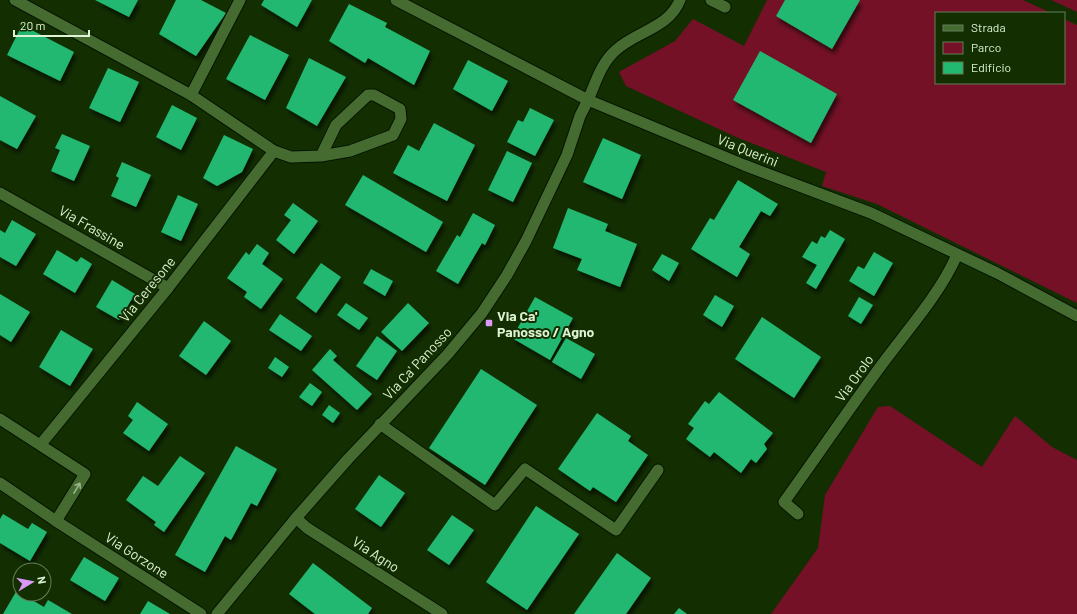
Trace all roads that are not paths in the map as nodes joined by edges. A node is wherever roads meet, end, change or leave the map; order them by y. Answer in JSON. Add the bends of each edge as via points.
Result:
{"nodes":[{"id":1,"x":15,"y":0,"type":"edge"},
{"id":2,"x":240,"y":0,"type":"edge"},
{"id":3,"x":396,"y":0,"type":"edge"},
{"id":4,"x":680,"y":0,"type":"edge"},
{"id":5,"x":712,"y":0,"type":"edge"},
{"id":6,"x":411,"y":3,"type":"edge"},
{"id":7,"x":725,"y":7,"type":"dead end"},
{"id":8,"x":191,"y":95,"type":"junction"},
{"id":9,"x":588,"y":100,"type":"junction"},
{"id":10,"x":274,"y":151,"type":"junction"},
{"id":11,"x":321,"y":156,"type":"junction"},
{"id":12,"x":0,"y":193,"type":"edge"},
{"id":13,"x":957,"y":255,"type":"junction"},
{"id":14,"x":168,"y":288,"type":"junction"},
{"id":15,"x":1077,"y":316,"type":"edge"},
{"id":16,"x":0,"y":419,"type":"edge"},
{"id":17,"x":380,"y":424,"type":"junction"},
{"id":18,"x":41,"y":444,"type":"junction"},
{"id":19,"x":658,"y":470,"type":"dead end"},
{"id":20,"x":0,"y":483,"type":"edge"},
{"id":21,"x":798,"y":514,"type":"dead end"},
{"id":22,"x":296,"y":518,"type":"junction"},
{"id":23,"x":56,"y":521,"type":"junction"},
{"id":24,"x":201,"y":614,"type":"edge"},
{"id":25,"x":217,"y":614,"type":"edge"},
{"id":26,"x":442,"y":614,"type":"edge"}],
"edges":[{"from":1,"to":8,"type":"street"},
{"from":2,"to":8,"type":"street"},
{"from":3,"to":6,"type":"street","name":"Via Querini"},
{"from":4,"to":9,"type":"street","name":"Via Ca' Panosso","via":[[667,19],[616,49],[604,63]]},
{"from":5,"to":7,"type":"street"},
{"from":6,"to":9,"type":"street","name":"Via Querini"},
{"from":8,"to":10,"type":"street"},
{"from":9,"to":13,"type":"street","name":"Via Querini","via":[[744,165],[871,213]]},
{"from":9,"to":17,"type":"street","name":"Via Ca' Panosso","via":[[567,155],[526,241],[482,314],[447,355]]},
{"from":10,"to":11,"type":"street","via":[[291,157]]},
{"from":10,"to":14,"type":"street","name":"Via Ceresone"},
{"from":11,"to":11,"type":"street","via":[[350,150],[393,135],[401,120],[400,109],[374,95],[368,95],[336,125]]},
{"from":12,"to":14,"type":"street","name":"Via Frassine"},
{"from":13,"to":15,"type":"street","name":"Via Querini"},
{"from":13,"to":21,"type":"street","name":"Via Orolo","via":[[924,310],[784,502]]},
{"from":14,"to":18,"type":"street","name":"Via Ceresone"},
{"from":16,"to":18,"type":"street"},
{"from":17,"to":19,"type":"street","via":[[495,505],[524,469],[616,530]]},
{"from":17,"to":22,"type":"street","name":"Via Ca' Panosso"},
{"from":23,"to":18,"type":"street","one_way":true,"via":[[85,474]]},
{"from":20,"to":23,"type":"street","name":"Via Gorzone"},
{"from":22,"to":25,"type":"street","name":"Via Ca' Panosso"},
{"from":22,"to":26,"type":"street","name":"Via Agno","via":[[307,528]]},
{"from":23,"to":24,"type":"street","name":"Via Gorzone"}]}
